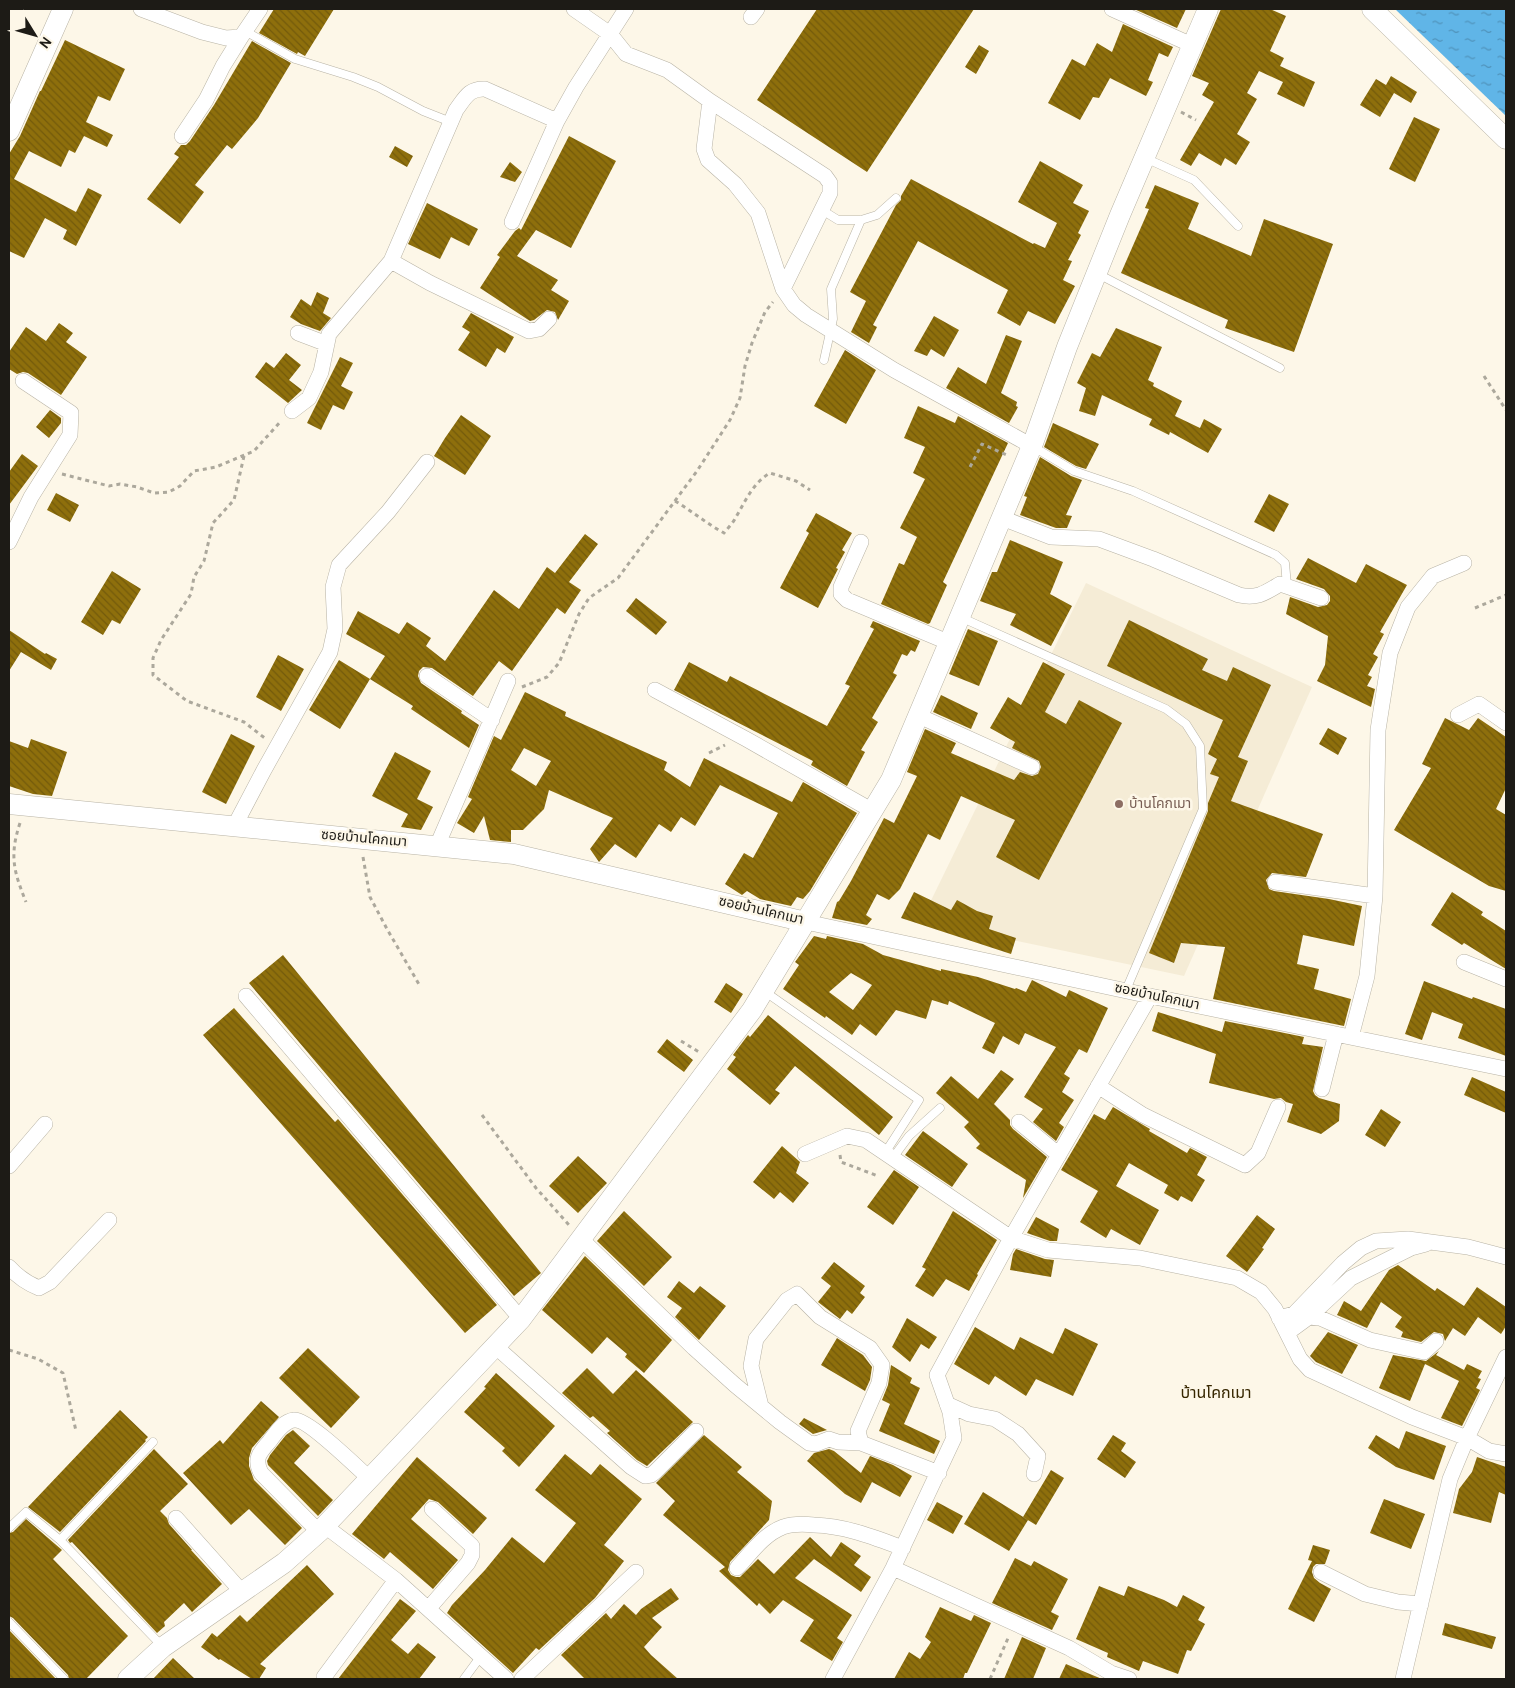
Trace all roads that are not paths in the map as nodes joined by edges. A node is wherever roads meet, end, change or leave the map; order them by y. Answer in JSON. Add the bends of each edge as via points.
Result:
{"nodes":[{"id":1,"x":63,"y":9,"type":"edge"},
{"id":2,"x":141,"y":9,"type":"edge"},
{"id":3,"x":260,"y":9,"type":"edge"},
{"id":4,"x":574,"y":9,"type":"edge"},
{"id":5,"x":626,"y":9,"type":"edge"},
{"id":6,"x":1112,"y":9,"type":"edge"},
{"id":7,"x":1208,"y":9,"type":"edge"},
{"id":8,"x":1372,"y":9,"type":"edge"},
{"id":9,"x":243,"y":34,"type":"junction"},
{"id":10,"x":610,"y":34,"type":"junction"},
{"id":11,"x":1192,"y":45,"type":"junction"},
{"id":12,"x":710,"y":102,"type":"junction"},
{"id":13,"x":558,"y":120,"type":"junction"},
{"id":14,"x":451,"y":122,"type":"junction"},
{"id":15,"x":9,"y":131,"type":"edge"},
{"id":16,"x":182,"y":136,"type":"dead end"},
{"id":17,"x":1506,"y":139,"type":"edge"},
{"id":18,"x":1145,"y":158,"type":"junction"},
{"id":19,"x":896,"y":198,"type":"dead end"},
{"id":20,"x":822,"y":210,"type":"junction"},
{"id":21,"x":861,"y":220,"type":"junction"},
{"id":22,"x":512,"y":222,"type":"dead end"},
{"id":23,"x":1238,"y":226,"type":"dead end"},
{"id":24,"x":391,"y":261,"type":"junction"},
{"id":25,"x":1096,"y":273,"type":"junction"},
{"id":26,"x":783,"y":289,"type":"junction"},
{"id":27,"x":549,"y":319,"type":"dead end"},
{"id":28,"x":832,"y":331,"type":"junction"},
{"id":29,"x":298,"y":333,"type":"dead end"},
{"id":30,"x":327,"y":344,"type":"junction"},
{"id":31,"x":824,"y":360,"type":"dead end"},
{"id":32,"x":1280,"y":368,"type":"dead end"},
{"id":33,"x":24,"y":381,"type":"dead end"},
{"id":34,"x":292,"y":411,"type":"road end"},
{"id":35,"x":1029,"y":455,"type":"junction"},
{"id":36,"x":427,"y":462,"type":"dead end"},
{"id":37,"x":1002,"y":518,"type":"junction"},
{"id":38,"x":9,"y":542,"type":"edge"},
{"id":39,"x":861,"y":542,"type":"dead end"},
{"id":40,"x":1464,"y":563,"type":"dead end"},
{"id":41,"x":1287,"y":586,"type":"junction"},
{"id":42,"x":1321,"y":598,"type":"dead end"},
{"id":43,"x":960,"y":617,"type":"junction"},
{"id":44,"x":950,"y":643,"type":"junction"},
{"id":45,"x":427,"y":676,"type":"dead end"},
{"id":46,"x":508,"y":681,"type":"dead end"},
{"id":47,"x":655,"y":690,"type":"dead end"},
{"id":48,"x":1458,"y":715,"type":"dead end"},
{"id":49,"x":919,"y":716,"type":"junction"},
{"id":50,"x":492,"y":720,"type":"junction"},
{"id":51,"x":1506,"y":723,"type":"edge"},
{"id":52,"x":1032,"y":767,"type":"dead end"},
{"id":53,"x":17,"y":805,"type":"edge"},
{"id":54,"x":872,"y":811,"type":"junction"},
{"id":55,"x":234,"y":827,"type":"junction"},
{"id":56,"x":438,"y":846,"type":"junction"},
{"id":57,"x":1275,"y":882,"type":"dead end"},
{"id":58,"x":1375,"y":896,"type":"junction"},
{"id":59,"x":806,"y":922,"type":"junction"},
{"id":60,"x":1464,"y":962,"type":"dead end"},
{"id":61,"x":1506,"y":979,"type":"edge"},
{"id":62,"x":1126,"y":990,"type":"junction"},
{"id":63,"x":764,"y":991,"type":"junction"},
{"id":64,"x":246,"y":996,"type":"dead end"},
{"id":65,"x":1150,"y":996,"type":"junction"},
{"id":66,"x":1336,"y":1034,"type":"junction"},
{"id":67,"x":1352,"y":1037,"type":"junction"},
{"id":68,"x":1506,"y":1069,"type":"edge"},
{"id":69,"x":1098,"y":1086,"type":"junction"},
{"id":70,"x":1322,"y":1089,"type":"dead end"},
{"id":71,"x":1278,"y":1106,"type":"dead end"},
{"id":72,"x":940,"y":1108,"type":"dead end"},
{"id":73,"x":1019,"y":1122,"type":"dead end"},
{"id":74,"x":45,"y":1124,"type":"dead end"},
{"id":75,"x":805,"y":1154,"type":"dead end"},
{"id":76,"x":1059,"y":1155,"type":"junction"},
{"id":77,"x":888,"y":1156,"type":"junction"},
{"id":78,"x":9,"y":1166,"type":"edge"},
{"id":79,"x":109,"y":1220,"type":"dead end"},
{"id":80,"x":1011,"y":1238,"type":"junction"},
{"id":81,"x":581,"y":1239,"type":"junction"},
{"id":82,"x":1432,"y":1242,"type":"junction"},
{"id":83,"x":1506,"y":1257,"type":"edge"},
{"id":84,"x":9,"y":1268,"type":"edge"},
{"id":85,"x":1309,"y":1317,"type":"junction"},
{"id":86,"x":1279,"y":1318,"type":"junction"},
{"id":87,"x":521,"y":1319,"type":"junction"},
{"id":88,"x":1287,"y":1334,"type":"junction"},
{"id":89,"x":1436,"y":1342,"type":"dead end"},
{"id":90,"x":495,"y":1346,"type":"junction"},
{"id":91,"x":1506,"y":1357,"type":"edge"},
{"id":92,"x":947,"y":1404,"type":"junction"},
{"id":93,"x":761,"y":1406,"type":"junction"},
{"id":94,"x":696,"y":1431,"type":"dead end"},
{"id":95,"x":1467,"y":1438,"type":"junction"},
{"id":96,"x":153,"y":1442,"type":"dead end"},
{"id":97,"x":860,"y":1443,"type":"junction"},
{"id":98,"x":1506,"y":1454,"type":"edge"},
{"id":99,"x":938,"y":1473,"type":"junction"},
{"id":100,"x":1034,"y":1474,"type":"dead end"},
{"id":101,"x":370,"y":1479,"type":"junction"},
{"id":102,"x":432,"y":1509,"type":"dead end"},
{"id":103,"x":176,"y":1518,"type":"dead end"},
{"id":104,"x":9,"y":1528,"type":"edge"},
{"id":105,"x":322,"y":1529,"type":"junction"},
{"id":106,"x":60,"y":1540,"type":"junction"},
{"id":107,"x":902,"y":1548,"type":"junction"},
{"id":108,"x":737,"y":1568,"type":"dead end"},
{"id":109,"x":893,"y":1568,"type":"junction"},
{"id":110,"x":636,"y":1572,"type":"dead end"},
{"id":111,"x":1321,"y":1572,"type":"dead end"},
{"id":112,"x":396,"y":1580,"type":"junction"},
{"id":113,"x":242,"y":1592,"type":"junction"},
{"id":114,"x":1421,"y":1604,"type":"junction"},
{"id":115,"x":429,"y":1608,"type":"junction"},
{"id":116,"x":9,"y":1622,"type":"edge"},
{"id":117,"x":163,"y":1648,"type":"junction"},
{"id":118,"x":481,"y":1656,"type":"junction"},
{"id":119,"x":1110,"y":1676,"type":"edge"},
{"id":120,"x":324,"y":1677,"type":"dead end"},
{"id":121,"x":64,"y":1679,"type":"edge"},
{"id":122,"x":128,"y":1679,"type":"edge"},
{"id":123,"x":464,"y":1679,"type":"edge"},
{"id":124,"x":506,"y":1679,"type":"edge"},
{"id":125,"x":522,"y":1679,"type":"edge"},
{"id":126,"x":832,"y":1679,"type":"edge"},
{"id":127,"x":1129,"y":1679,"type":"edge"},
{"id":128,"x":1402,"y":1679,"type":"edge"}],
"edges":[{"from":1,"to":15,"type":"street"},
{"from":2,"to":9,"type":"street","via":[[226,38]]},
{"from":3,"to":9,"type":"street"},
{"from":4,"to":10,"type":"street"},
{"from":5,"to":10,"type":"street"},
{"from":6,"to":11,"type":"street"},
{"from":7,"to":11,"type":"street"},
{"from":8,"to":17,"type":"street"},
{"from":9,"to":14,"type":"lane","via":[[295,59],[378,87]]},
{"from":9,"to":16,"type":"street"},
{"from":10,"to":12,"type":"street","via":[[626,54],[667,70]]},
{"from":10,"to":13,"type":"street"},
{"from":11,"to":18,"type":"street"},
{"from":12,"to":20,"type":"street","via":[[825,176],[830,183],[830,192]]},
{"from":12,"to":26,"type":"street","via":[[704,149],[708,160],[735,184],[758,213]]},
{"from":13,"to":14,"type":"street","via":[[500,94],[477,88],[468,93]]},
{"from":13,"to":22,"type":"street"},
{"from":14,"to":24,"type":"street"},
{"from":18,"to":23,"type":"lane","via":[[1194,180]]},
{"from":18,"to":25,"type":"street"},
{"from":19,"to":21,"type":"lane","via":[[877,215]]},
{"from":20,"to":21,"type":"lane","via":[[838,220]]},
{"from":20,"to":26,"type":"street"},
{"from":21,"to":28,"type":"lane","via":[[831,289]]},
{"from":24,"to":27,"type":"street","via":[[529,331],[539,330]]},
{"from":24,"to":30,"type":"street","via":[[329,334]]},
{"from":25,"to":32,"type":"lane"},
{"from":25,"to":35,"type":"street","via":[[1066,347]]},
{"from":26,"to":28,"type":"street","via":[[794,305]]},
{"from":28,"to":31,"type":"lane"},
{"from":28,"to":35,"type":"street"},
{"from":29,"to":30,"type":"street"},
{"from":30,"to":34,"type":"street","via":[[322,372],[309,398]]},
{"from":33,"to":38,"type":"street","via":[[71,413],[70,435],[31,497]]},
{"from":35,"to":37,"type":"street"},
{"from":35,"to":41,"type":"lane","via":[[1134,491],[1276,555],[1285,563]]},
{"from":36,"to":55,"type":"street","via":[[388,512],[339,565],[333,588],[335,629],[330,652]]},
{"from":37,"to":41,"type":"street","via":[[1051,537],[1099,539],[1251,598],[1280,584]]},
{"from":37,"to":43,"type":"street"},
{"from":39,"to":44,"type":"street","via":[[841,587],[841,594],[847,600]]},
{"from":40,"to":58,"type":"street","via":[[1433,576],[1408,607],[1390,653],[1378,730]]},
{"from":41,"to":42,"type":"street"},
{"from":43,"to":44,"type":"street"},
{"from":43,"to":62,"type":"lane","via":[[1166,710],[1186,724],[1200,746],[1203,810]]},
{"from":44,"to":49,"type":"street"},
{"from":45,"to":50,"type":"street"},
{"from":46,"to":50,"type":"street"},
{"from":47,"to":54,"type":"street"},
{"from":48,"to":51,"type":"street","via":[[1479,704]]},
{"from":49,"to":52,"type":"street"},
{"from":49,"to":54,"type":"street","via":[[891,780]]},
{"from":50,"to":56,"type":"street"},
{"from":53,"to":55,"type":"street","name":"ซอยบ้านโคกเมา"},
{"from":54,"to":59,"type":"street"},
{"from":55,"to":56,"type":"street","name":"ซอยบ้านโคกเมา"},
{"from":56,"to":59,"type":"street","name":"ซอยบ้านโคกเมา","via":[[514,854]]},
{"from":57,"to":58,"type":"street"},
{"from":58,"to":67,"type":"street","via":[[1367,976]]},
{"from":59,"to":62,"type":"street","name":"ซอยบ้านโคกเมา"},
{"from":59,"to":63,"type":"street"},
{"from":60,"to":61,"type":"street"},
{"from":62,"to":65,"type":"street","name":"ซอยบ้านโคกเมา"},
{"from":63,"to":77,"type":"lane","via":[[919,1100]]},
{"from":63,"to":81,"type":"street"},
{"from":64,"to":87,"type":"street"},
{"from":65,"to":66,"type":"street","name":"ซอยบ้านโคกเมา"},
{"from":65,"to":69,"type":"street"},
{"from":66,"to":67,"type":"street","name":"ซอยบ้านโคกเมา"},
{"from":66,"to":70,"type":"street"},
{"from":67,"to":68,"type":"street","name":"ซอยบ้านโคกเมา"},
{"from":69,"to":71,"type":"street","via":[[1143,1114],[1245,1165],[1258,1153]]},
{"from":69,"to":76,"type":"street"},
{"from":72,"to":77,"type":"lane"},
{"from":73,"to":76,"type":"street"},
{"from":74,"to":78,"type":"street"},
{"from":75,"to":77,"type":"street","via":[[847,1136],[866,1140]]},
{"from":76,"to":80,"type":"street"},
{"from":77,"to":80,"type":"street"},
{"from":79,"to":84,"type":"street","via":[[50,1282],[39,1288],[19,1278]]},
{"from":80,"to":86,"type":"street","via":[[1048,1250],[1140,1258],[1237,1278],[1261,1292]]},
{"from":80,"to":92,"type":"street","via":[[937,1375]]},
{"from":81,"to":87,"type":"street"},
{"from":81,"to":93,"type":"street","via":[[694,1348]]},
{"from":82,"to":83,"type":"street"},
{"from":82,"to":85,"type":"street","via":[[1411,1248],[1351,1278]]},
{"from":82,"to":86,"type":"street","via":[[1408,1239],[1368,1244],[1343,1263],[1294,1314]]},
{"from":85,"to":88,"type":"street"},
{"from":85,"to":89,"type":"street","via":[[1320,1318],[1370,1340],[1424,1352]]},
{"from":86,"to":88,"type":"street"},
{"from":87,"to":90,"type":"street"},
{"from":88,"to":95,"type":"street","via":[[1300,1360],[1310,1370],[1412,1417]]},
{"from":90,"to":94,"type":"street","via":[[631,1468],[645,1476],[655,1472]]},
{"from":90,"to":101,"type":"street"},
{"from":91,"to":95,"type":"street"},
{"from":92,"to":99,"type":"street","via":[[954,1438]]},
{"from":92,"to":100,"type":"street","via":[[969,1414],[995,1419],[1018,1434],[1038,1456]]},
{"from":93,"to":97,"type":"street","via":[[809,1443],[829,1439]]},
{"from":93,"to":97,"type":"street","via":[[751,1366],[756,1339],[787,1300],[797,1294],[820,1316],[870,1348],[882,1365],[879,1383],[858,1431]]},
{"from":95,"to":98,"type":"street","via":[[1489,1451]]},
{"from":95,"to":114,"type":"street","via":[[1450,1479]]},
{"from":96,"to":106,"type":"lane"},
{"from":97,"to":99,"type":"street"},
{"from":99,"to":107,"type":"street"},
{"from":101,"to":105,"type":"street"},
{"from":101,"to":105,"type":"street","via":[[303,1422],[296,1419],[288,1421],[279,1430],[258,1457],[261,1473]]},
{"from":102,"to":115,"type":"street","via":[[472,1546],[472,1555]]},
{"from":103,"to":113,"type":"street"},
{"from":104,"to":106,"type":"lane","via":[[26,1512]]},
{"from":105,"to":112,"type":"street"},
{"from":105,"to":113,"type":"street","via":[[284,1563]]},
{"from":106,"to":117,"type":"lane"},
{"from":107,"to":108,"type":"street","via":[[860,1532],[803,1524],[783,1527],[766,1537]]},
{"from":107,"to":109,"type":"street"},
{"from":109,"to":119,"type":"street","via":[[1069,1648]]},
{"from":109,"to":126,"type":"street"},
{"from":110,"to":125,"type":"street"},
{"from":111,"to":114,"type":"street","via":[[1366,1594]]},
{"from":112,"to":115,"type":"street"},
{"from":112,"to":120,"type":"street"},
{"from":113,"to":117,"type":"street"},
{"from":114,"to":128,"type":"street"},
{"from":115,"to":118,"type":"street"},
{"from":116,"to":121,"type":"lane"},
{"from":117,"to":122,"type":"street"},
{"from":118,"to":123,"type":"lane"},
{"from":118,"to":124,"type":"street"},
{"from":119,"to":127,"type":"street"}]}
